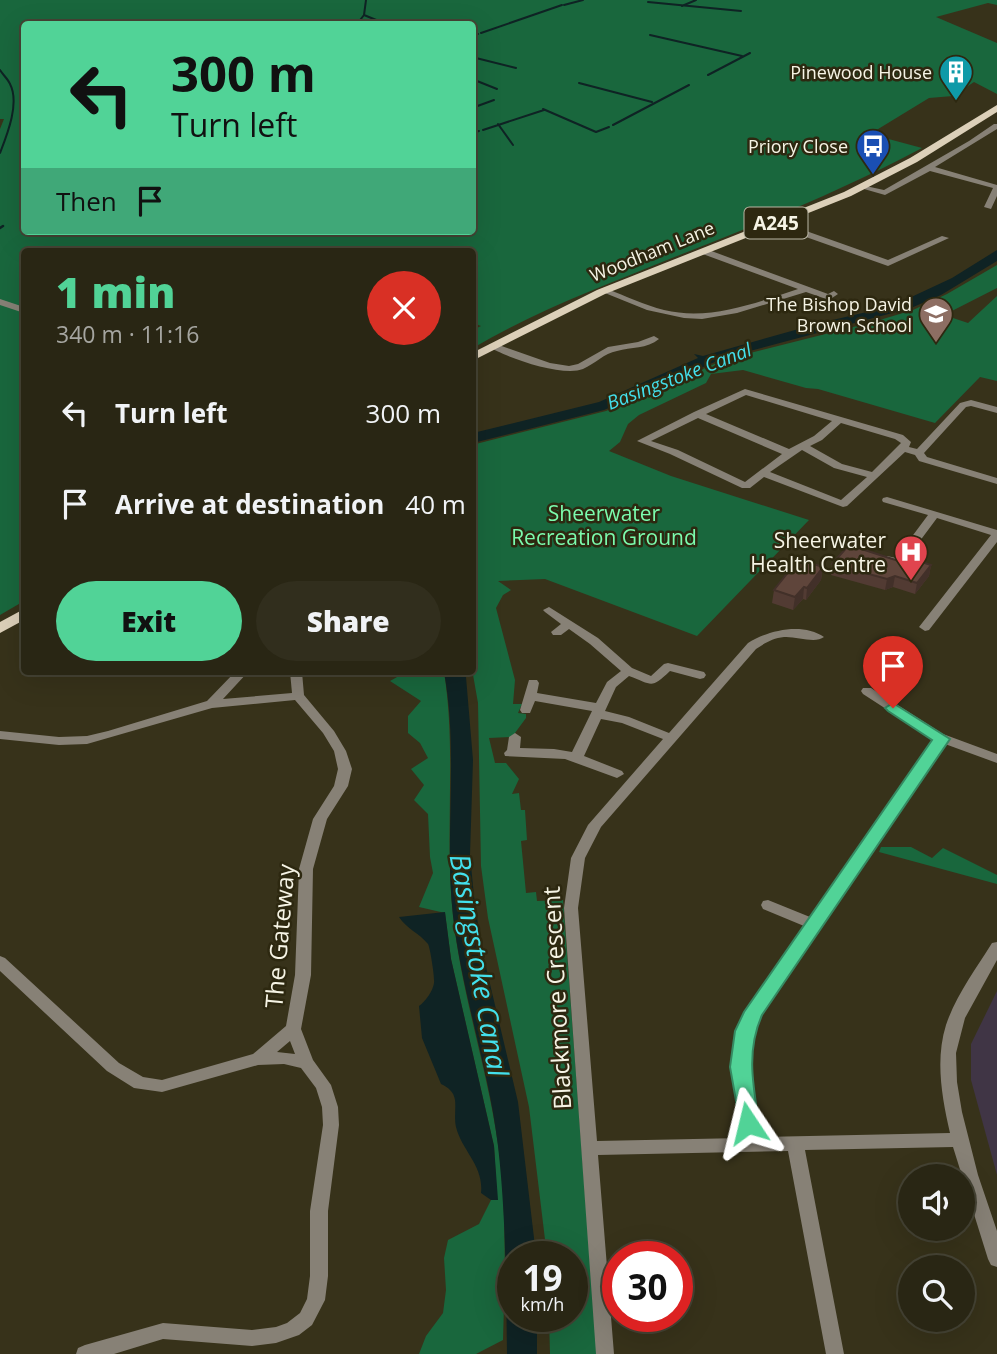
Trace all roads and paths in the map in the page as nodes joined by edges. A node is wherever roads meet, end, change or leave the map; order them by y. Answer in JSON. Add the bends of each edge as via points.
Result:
{"nodes":[{"id":1,"x":997,"y":108,"type":"edge"},
{"id":2,"x":997,"y":126,"type":"edge"},
{"id":3,"x":951,"y":139,"type":"junction"},
{"id":4,"x":972,"y":144,"type":"junction"},
{"id":5,"x":929,"y":168,"type":"junction"},
{"id":6,"x":861,"y":187,"type":"junction"},
{"id":7,"x":997,"y":188,"type":"edge"},
{"id":8,"x":988,"y":208,"type":"dead end"},
{"id":9,"x":775,"y":223,"type":"junction"},
{"id":10,"x":945,"y":238,"type":"dead end"},
{"id":11,"x":703,"y":251,"type":"junction"},
{"id":12,"x":805,"y":289,"type":"junction"},
{"id":13,"x":604,"y":291,"type":"junction"},
{"id":14,"x":834,"y":294,"type":"dead end"},
{"id":15,"x":0,"y":302,"type":"edge"},
{"id":16,"x":21,"y":309,"type":"edge"},
{"id":17,"x":654,"y":339,"type":"dead end"},
{"id":18,"x":493,"y":346,"type":"junction"},
{"id":19,"x":476,"y":356,"type":"edge"},
{"id":20,"x":997,"y":410,"type":"edge"},
{"id":21,"x":697,"y":414,"type":"junction"},
{"id":22,"x":839,"y":420,"type":"junction"},
{"id":23,"x":802,"y":446,"type":"junction"},
{"id":24,"x":903,"y":448,"type":"junction"},
{"id":25,"x":789,"y":453,"type":"junction"},
{"id":26,"x":919,"y":453,"type":"junction"},
{"id":27,"x":763,"y":473,"type":"junction"},
{"id":28,"x":874,"y":476,"type":"junction"},
{"id":29,"x":997,"y":481,"type":"edge"},
{"id":30,"x":887,"y":500,"type":"dead end"},
{"id":31,"x":935,"y":514,"type":"junction"},
{"id":32,"x":997,"y":534,"type":"edge"},
{"id":33,"x":879,"y":557,"type":"edge"},
{"id":34,"x":551,"y":610,"type":"dead end"},
{"id":35,"x":21,"y":616,"type":"edge"},
{"id":36,"x":569,"y":624,"type":"junction"},
{"id":37,"x":925,"y":627,"type":"dead end"},
{"id":38,"x":0,"y":628,"type":"edge"},
{"id":39,"x":557,"y":632,"type":"dead end"},
{"id":40,"x":818,"y":637,"type":"dead end"},
{"id":41,"x":628,"y":671,"type":"junction"},
{"id":42,"x":239,"y":675,"type":"edge"},
{"id":43,"x":296,"y":675,"type":"edge"},
{"id":44,"x":700,"y":676,"type":"dead end"},
{"id":45,"x":867,"y":691,"type":"dead end"},
{"id":46,"x":298,"y":696,"type":"junction"},
{"id":47,"x":211,"y":704,"type":"junction"},
{"id":48,"x":526,"y":710,"type":"dead end"},
{"id":49,"x":599,"y":711,"type":"junction"},
{"id":50,"x":0,"y":735,"type":"edge"},
{"id":51,"x":515,"y":737,"type":"dead end"},
{"id":52,"x":671,"y":738,"type":"junction"},
{"id":53,"x":940,"y":738,"type":"junction"},
{"id":54,"x":577,"y":756,"type":"junction"},
{"id":55,"x":997,"y":759,"type":"edge"},
{"id":56,"x":617,"y":774,"type":"dead end"},
{"id":57,"x":768,"y":905,"type":"dead end"},
{"id":58,"x":813,"y":924,"type":"junction"},
{"id":59,"x":997,"y":947,"type":"edge"},
{"id":60,"x":0,"y":962,"type":"edge"},
{"id":61,"x":293,"y":1029,"type":"junction"},
{"id":62,"x":258,"y":1059,"type":"junction"},
{"id":63,"x":306,"y":1063,"type":"junction"},
{"id":64,"x":962,"y":1140,"type":"junction"},
{"id":65,"x":795,"y":1144,"type":"junction"},
{"id":66,"x":752,"y":1145,"type":"junction"},
{"id":67,"x":590,"y":1148,"type":"junction"},
{"id":68,"x":997,"y":1259,"type":"edge"},
{"id":69,"x":85,"y":1354,"type":"edge"},
{"id":70,"x":605,"y":1354,"type":"edge"},
{"id":71,"x":835,"y":1354,"type":"edge"}],
"edges":[{"from":1,"to":3,"type":"main road","name":"Woodham Lane","number":"A245"},
{"from":2,"to":4,"type":"street"},
{"from":3,"to":4,"type":"street"},
{"from":3,"to":6,"type":"main road","name":"Woodham Lane","number":"A245"},
{"from":4,"to":5,"type":"street"},
{"from":5,"to":6,"type":"street","via":[[885,192]]},
{"from":5,"to":7,"type":"street"},
{"from":6,"to":9,"type":"main road","name":"Woodham Lane","number":"A245"},
{"from":7,"to":8,"type":"street"},
{"from":9,"to":10,"type":"street","via":[[888,263]]},
{"from":9,"to":11,"type":"main road","name":"Woodham Lane","number":"A245"},
{"from":11,"to":12,"type":"street"},
{"from":11,"to":13,"type":"main road","name":"Woodham Lane","number":"A245"},
{"from":12,"to":13,"type":"street","via":[[698,317],[658,311]]},
{"from":12,"to":14,"type":"street","via":[[829,297]]},
{"from":13,"to":18,"type":"main road","name":"Woodham Lane","number":"A245"},
{"from":15,"to":16,"type":"street"},
{"from":17,"to":18,"type":"street","via":[[610,349],[568,370]]},
{"from":18,"to":19,"type":"main road","name":"Woodham Lane","number":"A245"},
{"from":20,"to":26,"type":"street","via":[[963,405]]},
{"from":21,"to":22,"type":"street","via":[[745,392]]},
{"from":21,"to":25,"type":"street"},
{"from":21,"to":27,"type":"street","via":[[642,441],[746,485]]},
{"from":22,"to":23,"type":"street"},
{"from":22,"to":24,"type":"street","via":[[903,439]]},
{"from":23,"to":25,"type":"street"},
{"from":23,"to":28,"type":"street","via":[[838,466]]},
{"from":24,"to":26,"type":"street"},
{"from":24,"to":28,"type":"street"},
{"from":25,"to":27,"type":"street"},
{"from":26,"to":29,"type":"street","via":[[923,459]]},
{"from":27,"to":28,"type":"street","via":[[843,504]]},
{"from":30,"to":31,"type":"street"},
{"from":31,"to":32,"type":"street"},
{"from":31,"to":33,"type":"street","via":[[898,563]]},
{"from":32,"to":37,"type":"street"},
{"from":34,"to":36,"type":"street"},
{"from":35,"to":38,"type":"main road"},
{"from":36,"to":39,"type":"street"},
{"from":36,"to":41,"type":"street"},
{"from":40,"to":52,"type":"street","name":"Blackmore Crescent","via":[[789,633],[759,641]]},
{"from":41,"to":44,"type":"street","via":[[653,681],[668,667]]},
{"from":41,"to":49,"type":"street","via":[[611,685]]},
{"from":42,"to":47,"type":"street"},
{"from":43,"to":46,"type":"street"},
{"from":45,"to":53,"type":"street"},
{"from":46,"to":47,"type":"street"},
{"from":46,"to":61,"type":"street","name":"The Gateway","via":[[328,731],[345,769],[310,850],[303,975]]},
{"from":47,"to":50,"type":"street","via":[[87,740]]},
{"from":48,"to":49,"type":"street","via":[[531,690]]},
{"from":49,"to":52,"type":"street"},
{"from":49,"to":54,"type":"street"},
{"from":51,"to":54,"type":"street","via":[[511,753],[554,751]]},
{"from":52,"to":67,"type":"street","name":"Blackmore Crescent","via":[[595,825],[574,876],[571,908]]},
{"from":53,"to":55,"type":"street"},
{"from":53,"to":58,"type":"street"},
{"from":54,"to":56,"type":"street"},
{"from":57,"to":58,"type":"street"},
{"from":58,"to":66,"type":"street","via":[[745,1031],[740,1078]]},
{"from":59,"to":64,"type":"street","via":[[960,1012],[948,1049],[949,1083]]},
{"from":60,"to":62,"type":"street","via":[[113,1067],[140,1083],[169,1084]]},
{"from":61,"to":62,"type":"street"},
{"from":61,"to":63,"type":"street","name":"The Gateway"},
{"from":62,"to":63,"type":"street"},
{"from":63,"to":69,"type":"street","name":"The Gateway","via":[[326,1092],[331,1125],[318,1211],[317,1300],[306,1319],[288,1332],[252,1338],[163,1331]]},
{"from":64,"to":65,"type":"street"},
{"from":64,"to":68,"type":"street"},
{"from":65,"to":66,"type":"street"},
{"from":65,"to":71,"type":"street"},
{"from":66,"to":67,"type":"street"},
{"from":67,"to":70,"type":"street","name":"Blackmore Crescent"}]}
